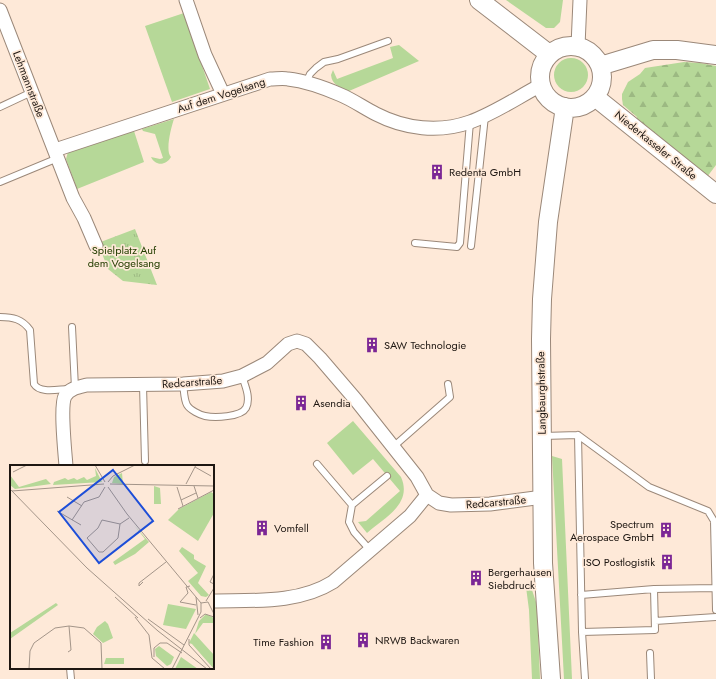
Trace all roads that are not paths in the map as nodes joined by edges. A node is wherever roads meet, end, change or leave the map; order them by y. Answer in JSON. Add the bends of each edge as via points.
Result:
{"nodes":[{"id":1,"x":186,"y":0,"type":"edge"},
{"id":2,"x":479,"y":0,"type":"edge"},
{"id":3,"x":580,"y":0,"type":"edge"},
{"id":4,"x":1,"y":16,"type":"edge"},
{"id":5,"x":388,"y":41,"type":"dead end"},
{"id":6,"x":578,"y":46,"type":"junction"},
{"id":7,"x":550,"y":54,"type":"junction"},
{"id":8,"x":716,"y":55,"type":"edge"},
{"id":9,"x":600,"y":66,"type":"junction"},
{"id":10,"x":306,"y":83,"type":"junction"},
{"id":11,"x":541,"y":85,"type":"junction"},
{"id":12,"x":32,"y":92,"type":"junction"},
{"id":13,"x":223,"y":94,"type":"junction"},
{"id":14,"x":595,"y":97,"type":"junction"},
{"id":15,"x":0,"y":107,"type":"edge"},
{"id":16,"x":565,"y":107,"type":"junction"},
{"id":17,"x":485,"y":116,"type":"junction"},
{"id":18,"x":470,"y":122,"type":"junction"},
{"id":19,"x":56,"y":154,"type":"junction"},
{"id":20,"x":0,"y":182,"type":"edge"},
{"id":21,"x":716,"y":194,"type":"edge"},
{"id":22,"x":415,"y":244,"type":"dead end"},
{"id":23,"x":96,"y":246,"type":"dead end"},
{"id":24,"x":471,"y":246,"type":"dead end"},
{"id":25,"x":0,"y":316,"type":"edge"},
{"id":26,"x":72,"y":328,"type":"dead end"},
{"id":27,"x":242,"y":376,"type":"junction"},
{"id":28,"x":183,"y":384,"type":"junction"},
{"id":29,"x":448,"y":384,"type":"dead end"},
{"id":30,"x":143,"y":385,"type":"junction"},
{"id":31,"x":74,"y":388,"type":"junction"},
{"id":32,"x":578,"y":435,"type":"junction"},
{"id":33,"x":542,"y":436,"type":"junction"},
{"id":34,"x":393,"y":447,"type":"junction"},
{"id":35,"x":145,"y":461,"type":"dead end"},
{"id":36,"x":317,"y":464,"type":"dead end"},
{"id":37,"x":66,"y":465,"type":"edge"},
{"id":38,"x":387,"y":476,"type":"dead end"},
{"id":39,"x":427,"y":495,"type":"junction"},
{"id":40,"x":543,"y":497,"type":"junction"},
{"id":41,"x":352,"y":505,"type":"junction"},
{"id":42,"x":370,"y":550,"type":"junction"},
{"id":43,"x":715,"y":588,"type":"junction"},
{"id":44,"x":654,"y":590,"type":"junction"},
{"id":45,"x":581,"y":595,"type":"junction"},
{"id":46,"x":214,"y":601,"type":"edge"},
{"id":47,"x":716,"y":610,"type":"edge"},
{"id":48,"x":716,"y":618,"type":"edge"},
{"id":49,"x":656,"y":621,"type":"junction"},
{"id":50,"x":582,"y":632,"type":"junction"},
{"id":51,"x":650,"y":653,"type":"dead end"},
{"id":52,"x":70,"y":669,"type":"edge"},
{"id":53,"x":71,"y":679,"type":"edge"},
{"id":54,"x":551,"y":679,"type":"edge"},
{"id":55,"x":585,"y":679,"type":"edge"},
{"id":56,"x":651,"y":679,"type":"edge"}],
"edges":[{"from":1,"to":13,"type":"street","via":[[205,55]]},
{"from":2,"to":7,"type":"main road"},
{"from":3,"to":6,"type":"street"},
{"from":4,"to":12,"type":"street","name":"Lehmannstraße"},
{"from":5,"to":10,"type":"lane","via":[[324,62],[310,74]]},
{"from":6,"to":7,"type":"main road","via":[[558,48]]},
{"from":6,"to":9,"type":"main road","via":[[595,57]]},
{"from":7,"to":11,"type":"main road","via":[[541,68]]},
{"from":8,"to":9,"type":"main road","via":[[653,50]]},
{"from":9,"to":14,"type":"main road","via":[[602,82]]},
{"from":10,"to":13,"type":"street","name":"Auf dem Vogelsang","via":[[288,78],[270,79]]},
{"from":10,"to":18,"type":"street","name":"Auf dem Vogelsang","via":[[342,95],[382,117],[409,126],[427,129]]},
{"from":11,"to":16,"type":"main road","via":[[549,99]]},
{"from":11,"to":17,"type":"street","name":"Auf dem Vogelsang"},
{"from":12,"to":15,"type":"lane"},
{"from":12,"to":19,"type":"street","name":"Lehmannstraße"},
{"from":13,"to":19,"type":"street","name":"Auf dem Vogelsang"},
{"from":14,"to":16,"type":"main road","via":[[581,106]]},
{"from":14,"to":21,"type":"main road","name":"Niederkasseler Straße"},
{"from":16,"to":33,"type":"main road","name":"Langbaurghstraße","via":[[548,222],[542,299]]},
{"from":17,"to":18,"type":"street","name":"Auf dem Vogelsang"},
{"from":17,"to":24,"type":"lane"},
{"from":18,"to":22,"type":"lane","via":[[460,243],[457,247]]},
{"from":19,"to":20,"type":"lane"},
{"from":19,"to":23,"type":"street","name":"Lehmannstraße"},
{"from":25,"to":31,"type":"lane","via":[[20,320],[30,330],[36,387],[52,390]]},
{"from":26,"to":31,"type":"lane"},
{"from":27,"to":28,"type":"street","name":"Redcarstraße","via":[[223,381]]},
{"from":27,"to":28,"type":"lane","via":[[248,402],[241,414],[234,416],[205,416],[193,410],[187,404]]},
{"from":27,"to":34,"type":"street","name":"Redcarstraße","via":[[267,363],[288,344],[302,342],[320,358]]},
{"from":28,"to":30,"type":"street","name":"Redcarstraße"},
{"from":29,"to":34,"type":"lane","via":[[450,397]]},
{"from":30,"to":31,"type":"street","name":"Redcarstraße","via":[[87,385]]},
{"from":30,"to":35,"type":"lane"},
{"from":31,"to":37,"type":"street","via":[[65,396],[64,402]]},
{"from":32,"to":33,"type":"lane"},
{"from":32,"to":43,"type":"lane","via":[[649,487],[708,511],[714,521]]},
{"from":32,"to":45,"type":"lane"},
{"from":33,"to":40,"type":"main road","name":"Langbaurghstraße"},
{"from":34,"to":39,"type":"street","name":"Redcarstraße","via":[[417,477]]},
{"from":36,"to":41,"type":"lane"},
{"from":38,"to":41,"type":"lane"},
{"from":39,"to":40,"type":"street","name":"Redcarstraße","via":[[439,503],[451,505],[490,504]]},
{"from":39,"to":42,"type":"street","via":[[410,516]]},
{"from":40,"to":54,"type":"main road","name":"Langbaurghstraße","via":[[543,563]]},
{"from":41,"to":42,"type":"lane","via":[[349,522]]},
{"from":42,"to":46,"type":"street","via":[[333,582],[302,596]]},
{"from":43,"to":44,"type":"lane"},
{"from":43,"to":47,"type":"lane"},
{"from":44,"to":45,"type":"lane"},
{"from":44,"to":49,"type":"lane"},
{"from":45,"to":50,"type":"lane"},
{"from":48,"to":49,"type":"lane"},
{"from":49,"to":50,"type":"lane","via":[[655,630]]},
{"from":50,"to":55,"type":"lane"},
{"from":51,"to":56,"type":"lane"},
{"from":52,"to":53,"type":"lane"}]}
